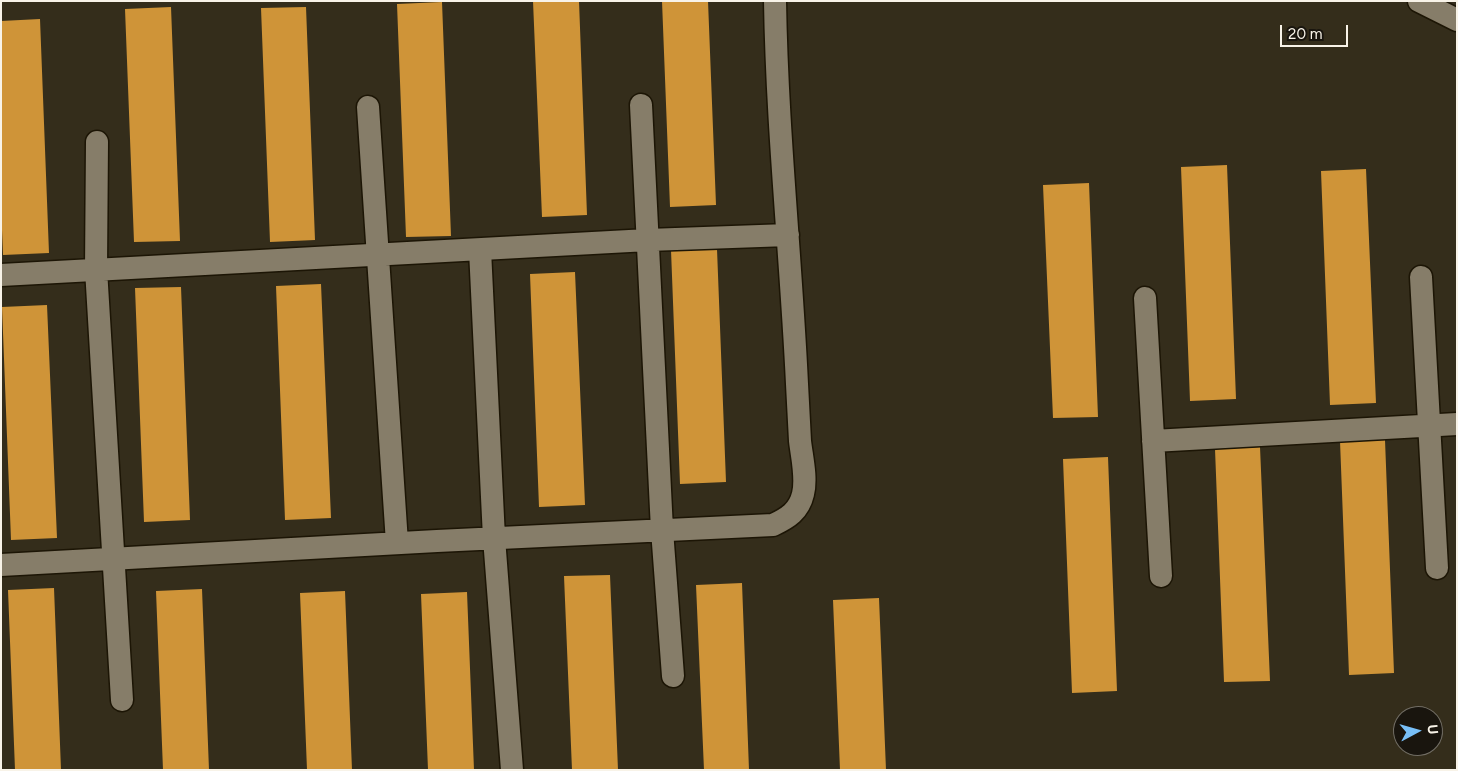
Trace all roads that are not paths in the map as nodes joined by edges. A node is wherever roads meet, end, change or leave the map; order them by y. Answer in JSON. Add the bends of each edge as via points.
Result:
{"nodes":[{"id":1,"x":775,"y":1,"type":"edge"},
{"id":2,"x":1419,"y":1,"type":"edge"},
{"id":3,"x":1457,"y":20,"type":"edge"},
{"id":4,"x":640,"y":105,"type":"dead end"},
{"id":5,"x":368,"y":108,"type":"dead end"},
{"id":6,"x":96,"y":142,"type":"dead end"},
{"id":7,"x":788,"y":236,"type":"junction"},
{"id":8,"x":648,"y":240,"type":"junction"},
{"id":9,"x":480,"y":250,"type":"junction"},
{"id":10,"x":379,"y":255,"type":"junction"},
{"id":11,"x":96,"y":269,"type":"junction"},
{"id":12,"x":1,"y":275,"type":"edge"},
{"id":13,"x":1421,"y":277,"type":"dead end"},
{"id":14,"x":1145,"y":298,"type":"dead end"},
{"id":15,"x":1457,"y":424,"type":"edge"},
{"id":16,"x":1430,"y":426,"type":"junction"},
{"id":17,"x":1153,"y":442,"type":"junction"},
{"id":18,"x":662,"y":530,"type":"junction"},
{"id":19,"x":494,"y":538,"type":"junction"},
{"id":20,"x":397,"y":543,"type":"junction"},
{"id":21,"x":114,"y":559,"type":"junction"},
{"id":22,"x":1,"y":565,"type":"edge"},
{"id":23,"x":1437,"y":568,"type":"dead end"},
{"id":24,"x":1161,"y":576,"type":"dead end"},
{"id":25,"x":673,"y":676,"type":"dead end"},
{"id":26,"x":122,"y":700,"type":"dead end"},
{"id":27,"x":512,"y":770,"type":"edge"}],
"edges":[{"from":1,"to":7,"type":"lane"},
{"from":2,"to":3,"type":"lane"},
{"from":4,"to":8,"type":"lane"},
{"from":5,"to":10,"type":"lane"},
{"from":6,"to":11,"type":"lane"},
{"from":7,"to":8,"type":"lane"},
{"from":7,"to":18,"type":"lane","via":[[805,487],[799,506],[773,525]]},
{"from":8,"to":9,"type":"lane"},
{"from":8,"to":18,"type":"lane"},
{"from":9,"to":10,"type":"lane"},
{"from":9,"to":19,"type":"lane"},
{"from":10,"to":11,"type":"lane"},
{"from":10,"to":20,"type":"lane"},
{"from":11,"to":12,"type":"lane"},
{"from":11,"to":21,"type":"lane"},
{"from":13,"to":16,"type":"lane"},
{"from":14,"to":17,"type":"lane"},
{"from":15,"to":16,"type":"lane"},
{"from":16,"to":17,"type":"lane"},
{"from":16,"to":23,"type":"lane"},
{"from":17,"to":24,"type":"lane"},
{"from":18,"to":19,"type":"lane"},
{"from":18,"to":25,"type":"lane"},
{"from":19,"to":20,"type":"lane"},
{"from":19,"to":27,"type":"lane"},
{"from":20,"to":21,"type":"lane"},
{"from":21,"to":22,"type":"lane"},
{"from":21,"to":26,"type":"lane"}]}
